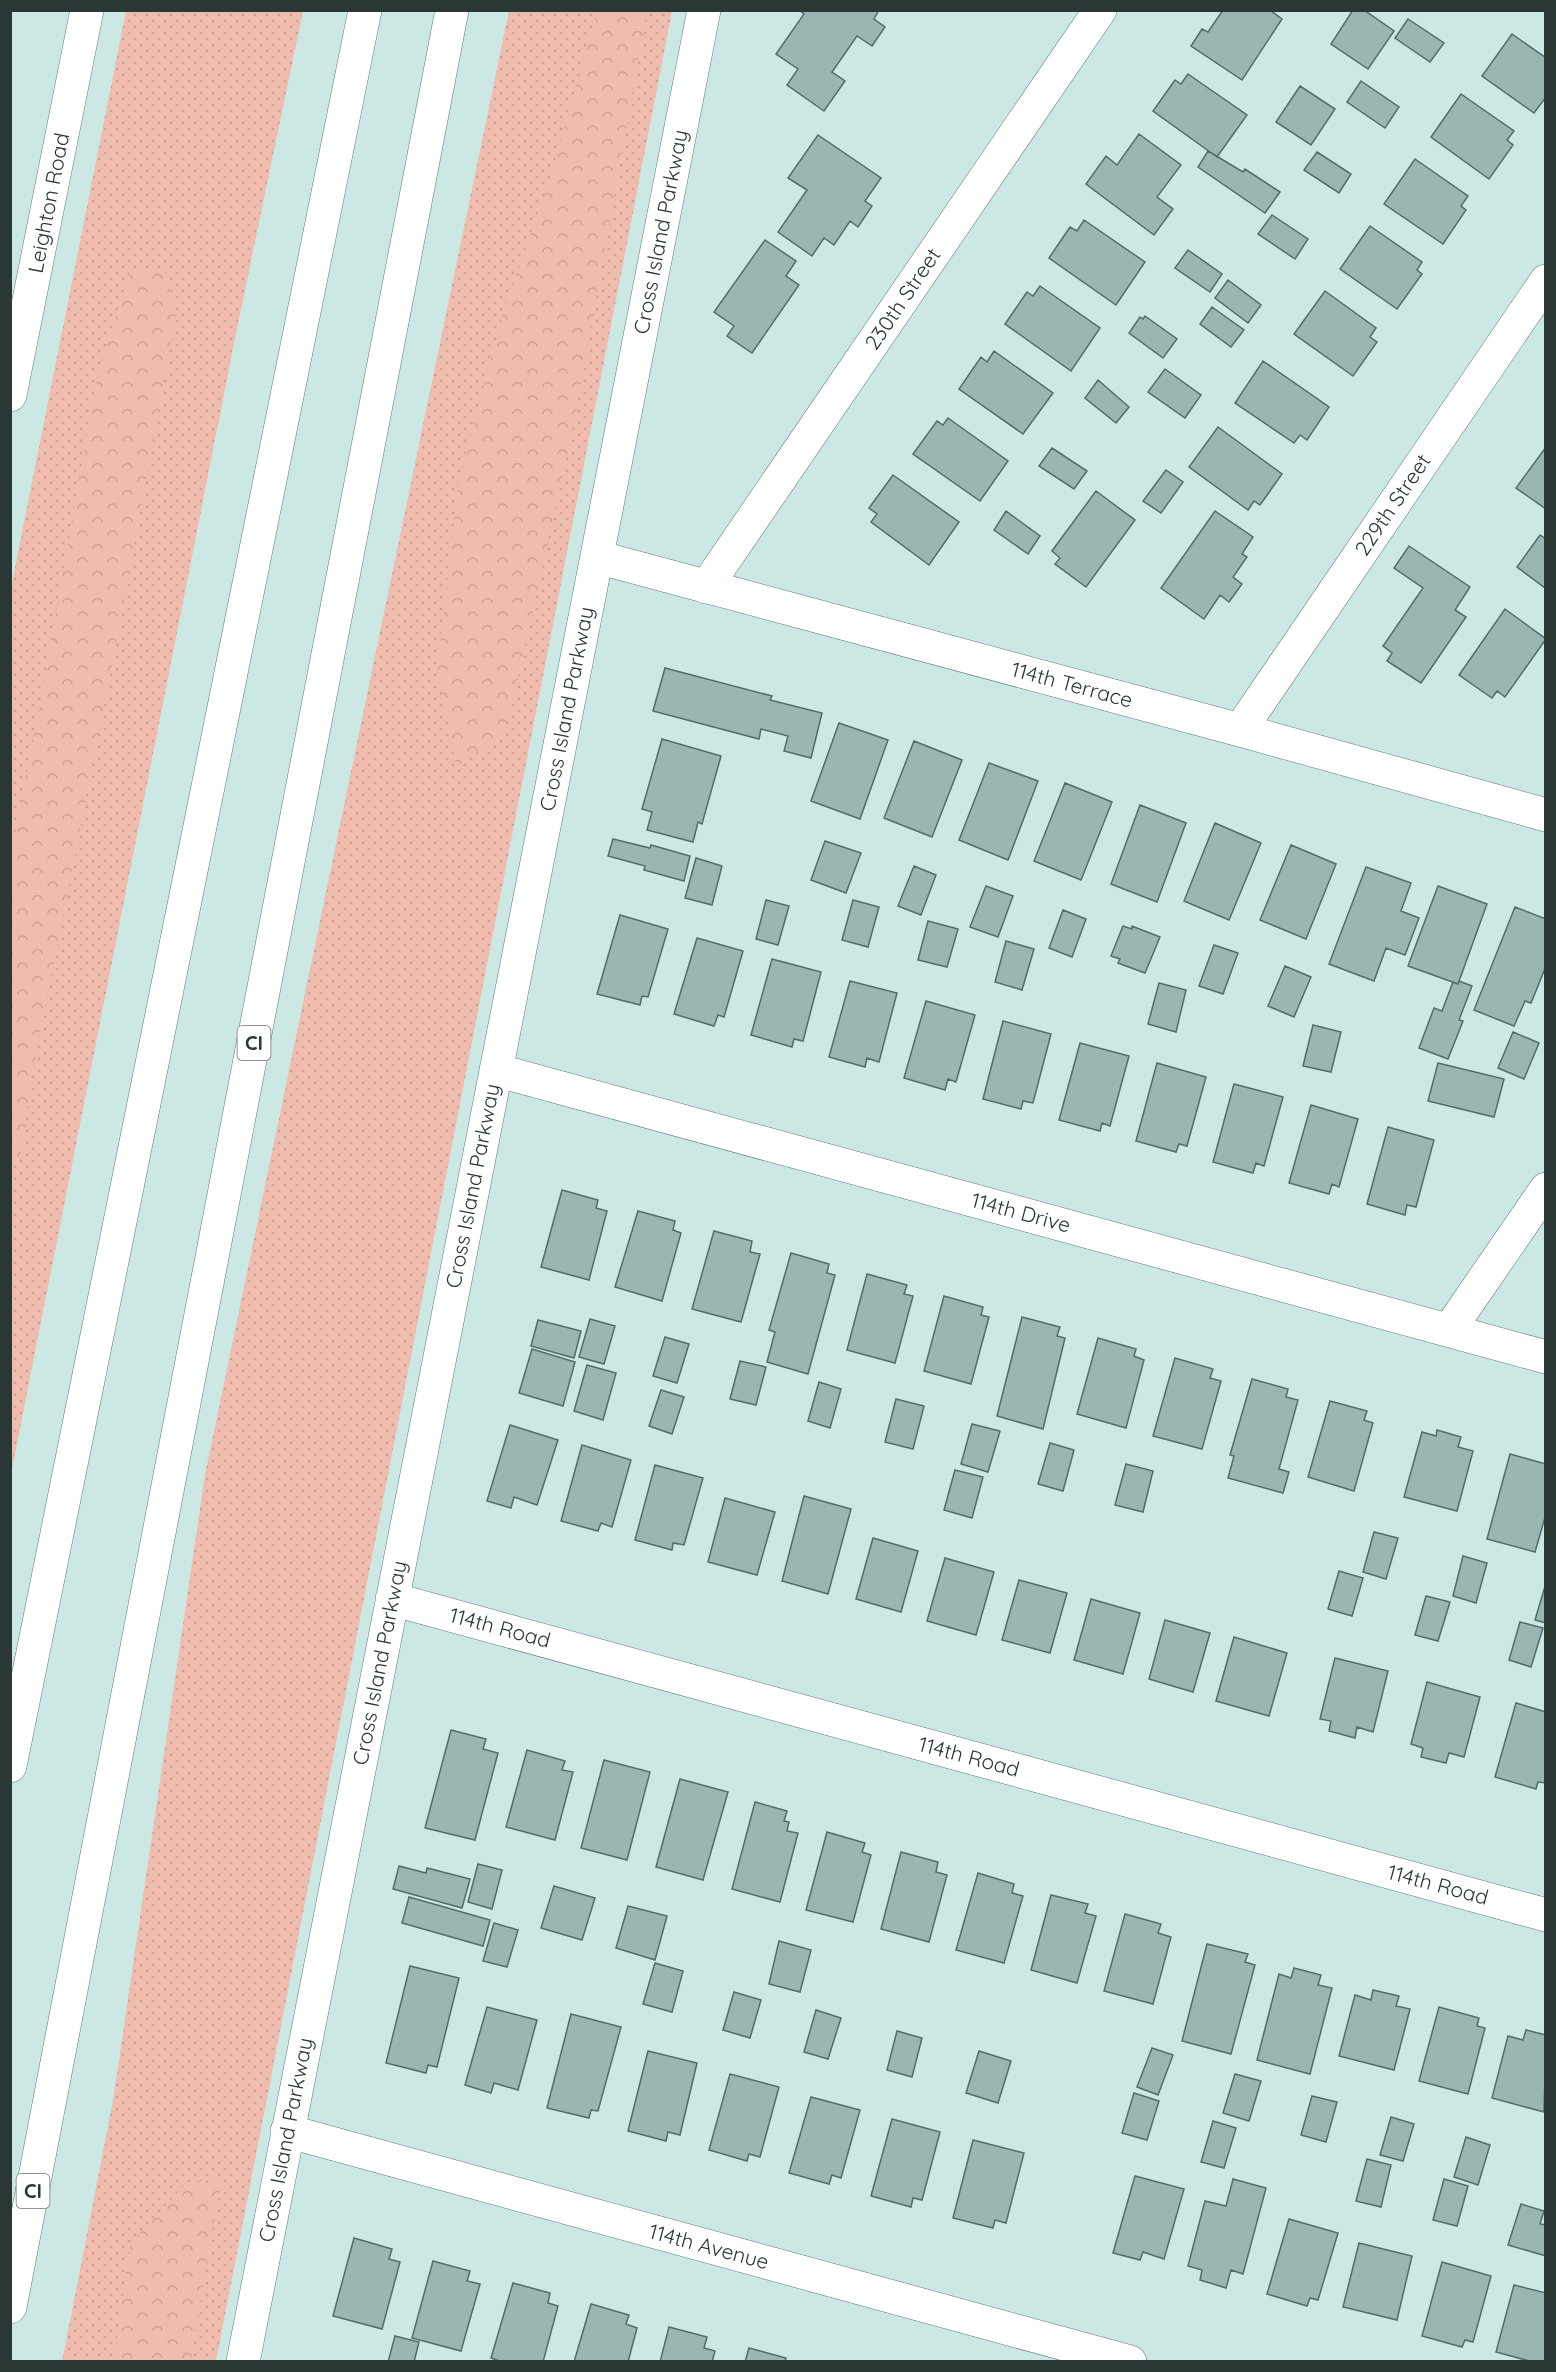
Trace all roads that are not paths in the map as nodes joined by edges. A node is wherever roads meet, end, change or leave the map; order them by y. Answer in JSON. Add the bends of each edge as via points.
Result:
{"nodes":[{"id":1,"x":87,"y":10,"type":"edge"},
{"id":2,"x":365,"y":10,"type":"edge"},
{"id":3,"x":452,"y":10,"type":"edge"},
{"id":4,"x":704,"y":10,"type":"edge"},
{"id":5,"x":1100,"y":10,"type":"edge"},
{"id":6,"x":1545,"y":281,"type":"edge"},
{"id":7,"x":10,"y":395,"type":"edge"},
{"id":8,"x":597,"y":557,"type":"junction"},
{"id":9,"x":706,"y":587,"type":"junction"},
{"id":10,"x":1240,"y":730,"type":"junction"},
{"id":11,"x":1545,"y":815,"type":"edge"},
{"id":12,"x":496,"y":1070,"type":"junction"},
{"id":13,"x":1545,"y":1189,"type":"edge"},
{"id":14,"x":1449,"y":1330,"type":"junction"},
{"id":15,"x":1545,"y":1357,"type":"edge"},
{"id":16,"x":392,"y":1599,"type":"junction"},
{"id":17,"x":10,"y":1766,"type":"edge"},
{"id":18,"x":1545,"y":1915,"type":"edge"},
{"id":19,"x":287,"y":2131,"type":"junction"},
{"id":20,"x":10,"y":2307,"type":"edge"},
{"id":21,"x":243,"y":2361,"type":"edge"},
{"id":22,"x":1130,"y":2361,"type":"edge"}],
"edges":[{"from":1,"to":7,"type":"main road","name":"Leighton Road"},
{"from":2,"to":17,"type":"main road"},
{"from":3,"to":20,"type":"main road","number":"CI"},
{"from":4,"to":8,"type":"main road","name":"Cross Island Parkway"},
{"from":5,"to":9,"type":"main road","name":"230th Street"},
{"from":6,"to":10,"type":"main road","name":"229th Street"},
{"from":8,"to":9,"type":"main road","name":"114th Terrace"},
{"from":8,"to":12,"type":"main road","name":"Cross Island Parkway"},
{"from":9,"to":10,"type":"main road","name":"114th Terrace"},
{"from":10,"to":11,"type":"main road","name":"114th Terrace"},
{"from":12,"to":14,"type":"main road","name":"114th Drive"},
{"from":12,"to":16,"type":"main road","name":"Cross Island Parkway"},
{"from":13,"to":14,"type":"main road"},
{"from":14,"to":15,"type":"main road","name":"114th Drive"},
{"from":16,"to":18,"type":"main road","name":"114th Road"},
{"from":16,"to":19,"type":"main road","name":"Cross Island Parkway"},
{"from":19,"to":21,"type":"main road","name":"Cross Island Parkway"},
{"from":19,"to":22,"type":"main road","name":"114th Avenue"}]}
